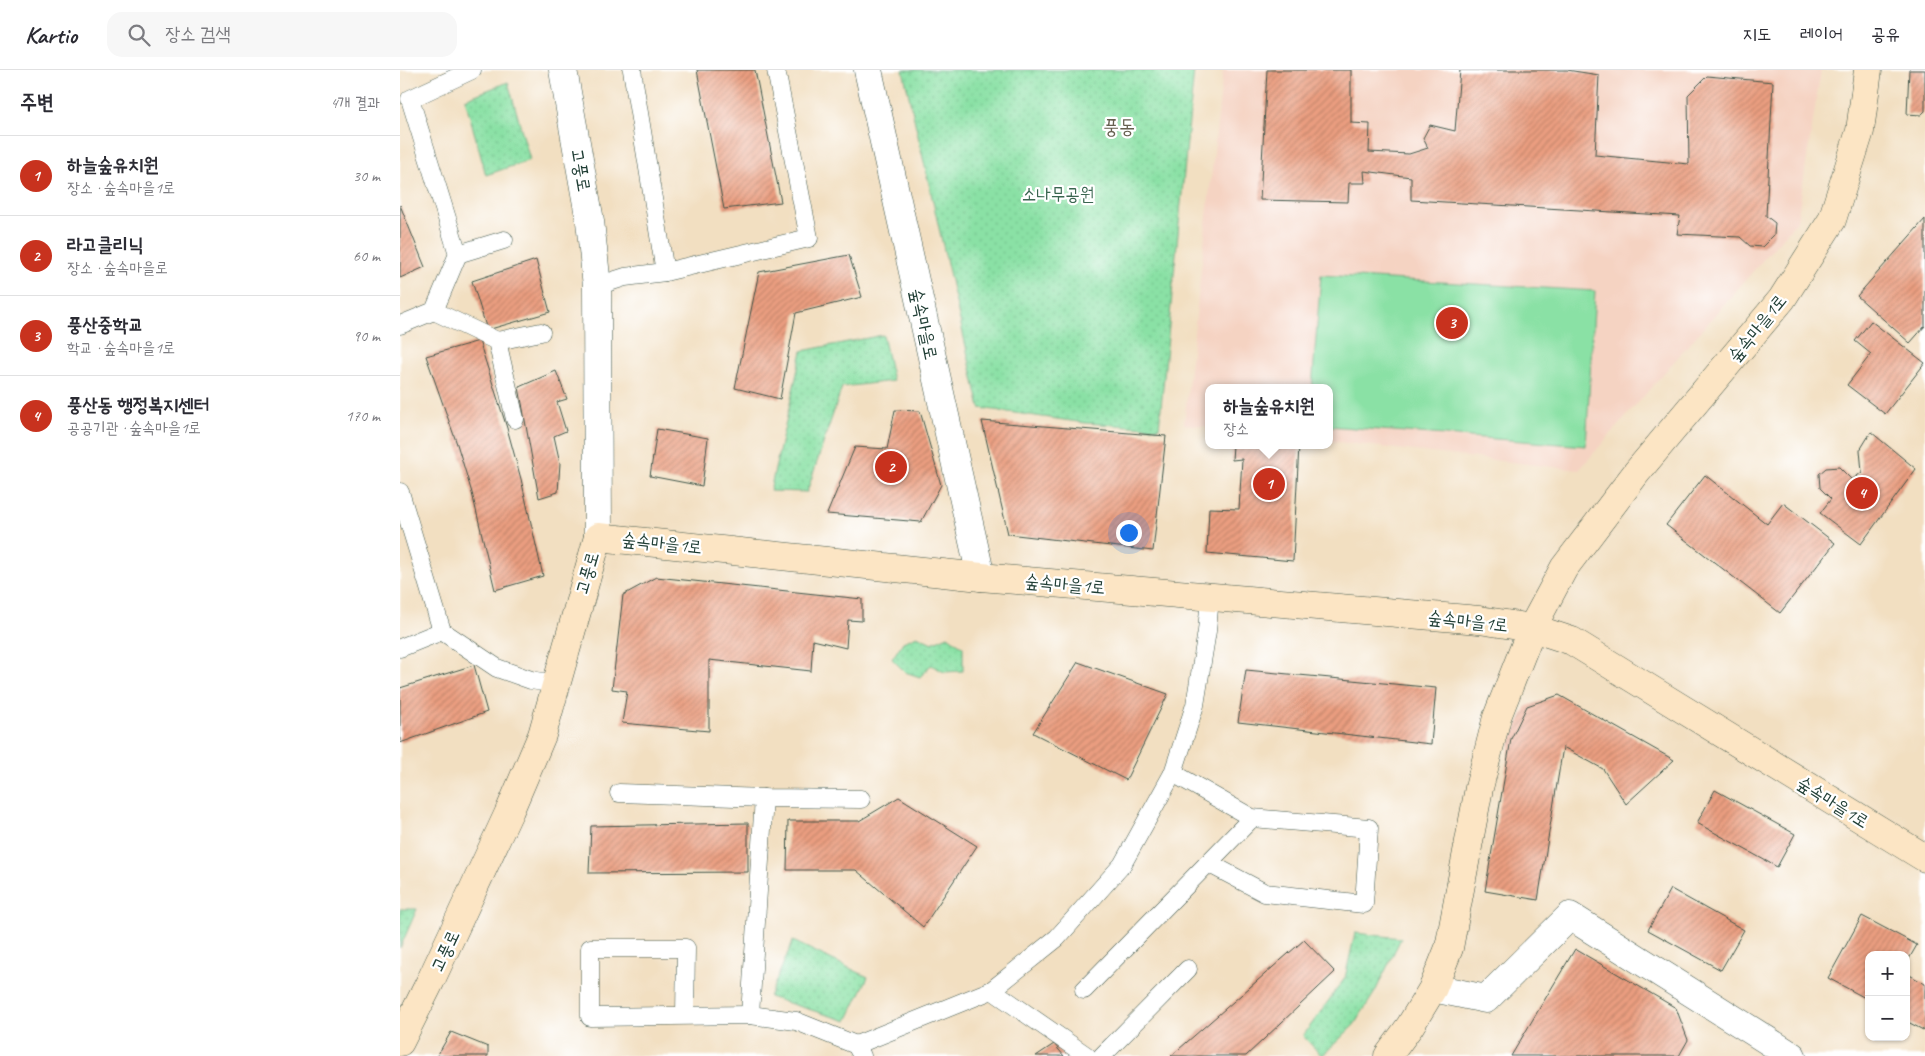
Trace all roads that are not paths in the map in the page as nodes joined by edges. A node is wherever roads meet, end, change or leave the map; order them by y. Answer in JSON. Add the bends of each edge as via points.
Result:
{"nodes":[{"id":1,"x":472,"y":70,"type":"edge"},
{"id":2,"x":563,"y":70,"type":"edge"},
{"id":3,"x":632,"y":70,"type":"edge"},
{"id":4,"x":776,"y":70,"type":"edge"},
{"id":5,"x":868,"y":70,"type":"edge"},
{"id":6,"x":1868,"y":70,"type":"edge"},
{"id":7,"x":504,"y":240,"type":"dead end"},
{"id":8,"x":458,"y":254,"type":"junction"},
{"id":9,"x":665,"y":272,"type":"junction"},
{"id":10,"x":597,"y":286,"type":"junction"},
{"id":11,"x":434,"y":311,"type":"junction"},
{"id":12,"x":400,"y":325,"type":"edge"},
{"id":13,"x":541,"y":332,"type":"dead end"},
{"id":14,"x":497,"y":341,"type":"junction"},
{"id":15,"x":515,"y":419,"type":"dead end"},
{"id":16,"x":400,"y":492,"type":"edge"},
{"id":17,"x":598,"y":536,"type":"junction"},
{"id":18,"x":981,"y":577,"type":"junction"},
{"id":19,"x":1210,"y":597,"type":"junction"},
{"id":20,"x":1532,"y":628,"type":"junction"},
{"id":21,"x":442,"y":631,"type":"junction"},
{"id":22,"x":400,"y":648,"type":"edge"},
{"id":23,"x":556,"y":684,"type":"junction"},
{"id":24,"x":1173,"y":773,"type":"junction"},
{"id":25,"x":619,"y":793,"type":"dead end"},
{"id":26,"x":764,"y":798,"type":"junction"},
{"id":27,"x":861,"y":799,"type":"dead end"},
{"id":28,"x":1252,"y":818,"type":"junction"},
{"id":29,"x":1925,"y":858,"type":"edge"},
{"id":30,"x":1208,"y":863,"type":"junction"},
{"id":31,"x":1188,"y":969,"type":"dead end"},
{"id":32,"x":1433,"y":988,"type":"junction"},
{"id":33,"x":992,"y":990,"type":"junction"},
{"id":34,"x":1084,"y":990,"type":"dead end"},
{"id":35,"x":685,"y":1015,"type":"junction"},
{"id":36,"x":750,"y":1015,"type":"junction"},
{"id":37,"x":400,"y":1042,"type":"edge"},
{"id":38,"x":859,"y":1050,"type":"edge"},
{"id":39,"x":1087,"y":1056,"type":"edge"},
{"id":40,"x":1102,"y":1056,"type":"edge"},
{"id":41,"x":1388,"y":1056,"type":"edge"},
{"id":42,"x":1792,"y":1056,"type":"edge"}],
"edges":[{"from":1,"to":8,"type":"lane","via":[[410,99]]},
{"from":2,"to":10,"type":"street","name":"고풍로","via":[[590,221]]},
{"from":3,"to":9,"type":"lane"},
{"from":4,"to":9,"type":"lane","via":[[809,238]]},
{"from":5,"to":18,"type":"street","name":"숲속마을로"},
{"from":6,"to":20,"type":"street","name":"숲속마을1로","via":[[1860,131],[1832,220],[1782,299],[1637,472],[1564,568]]},
{"from":7,"to":8,"type":"lane"},
{"from":8,"to":11,"type":"lane"},
{"from":9,"to":10,"type":"lane","via":[[626,277]]},
{"from":10,"to":17,"type":"street","name":"고풍로"},
{"from":11,"to":12,"type":"lane"},
{"from":11,"to":14,"type":"lane"},
{"from":13,"to":14,"type":"lane"},
{"from":14,"to":15,"type":"lane"},
{"from":16,"to":21,"type":"lane"},
{"from":17,"to":18,"type":"street","name":"숲속마을1로"},
{"from":17,"to":23,"type":"street","name":"고풍로"},
{"from":18,"to":19,"type":"street","name":"숲속마을1로"},
{"from":19,"to":20,"type":"street","name":"숲속마을1로","via":[[1479,620]]},
{"from":19,"to":24,"type":"lane","via":[[1195,705]]},
{"from":20,"to":29,"type":"street","name":"숲속마을1로","via":[[1572,641]]},
{"from":20,"to":32,"type":"street","name":"숲속마을1로","via":[[1496,716],[1449,948]]},
{"from":21,"to":22,"type":"lane"},
{"from":21,"to":23,"type":"lane","via":[[497,668],[531,680]]},
{"from":23,"to":37,"type":"street","name":"고풍로","via":[[542,735],[510,810]]},
{"from":24,"to":28,"type":"lane"},
{"from":24,"to":33,"type":"lane","via":[[1122,865],[1057,938]]},
{"from":25,"to":26,"type":"lane"},
{"from":26,"to":27,"type":"lane"},
{"from":26,"to":36,"type":"lane"},
{"from":28,"to":30,"type":"lane"},
{"from":28,"to":30,"type":"lane","via":[[1369,828],[1364,904],[1265,893]]},
{"from":30,"to":34,"type":"lane"},
{"from":31,"to":40,"type":"lane"},
{"from":32,"to":41,"type":"street","name":"숲속마을1로"},
{"from":32,"to":42,"type":"street","via":[[1486,999],[1570,916]]},
{"from":33,"to":38,"type":"lane"},
{"from":33,"to":39,"type":"lane"},
{"from":35,"to":35,"type":"lane","via":[[590,1017],[590,948],[686,948]]},
{"from":35,"to":36,"type":"lane"},
{"from":36,"to":38,"type":"lane","via":[[796,1021]]}]}
